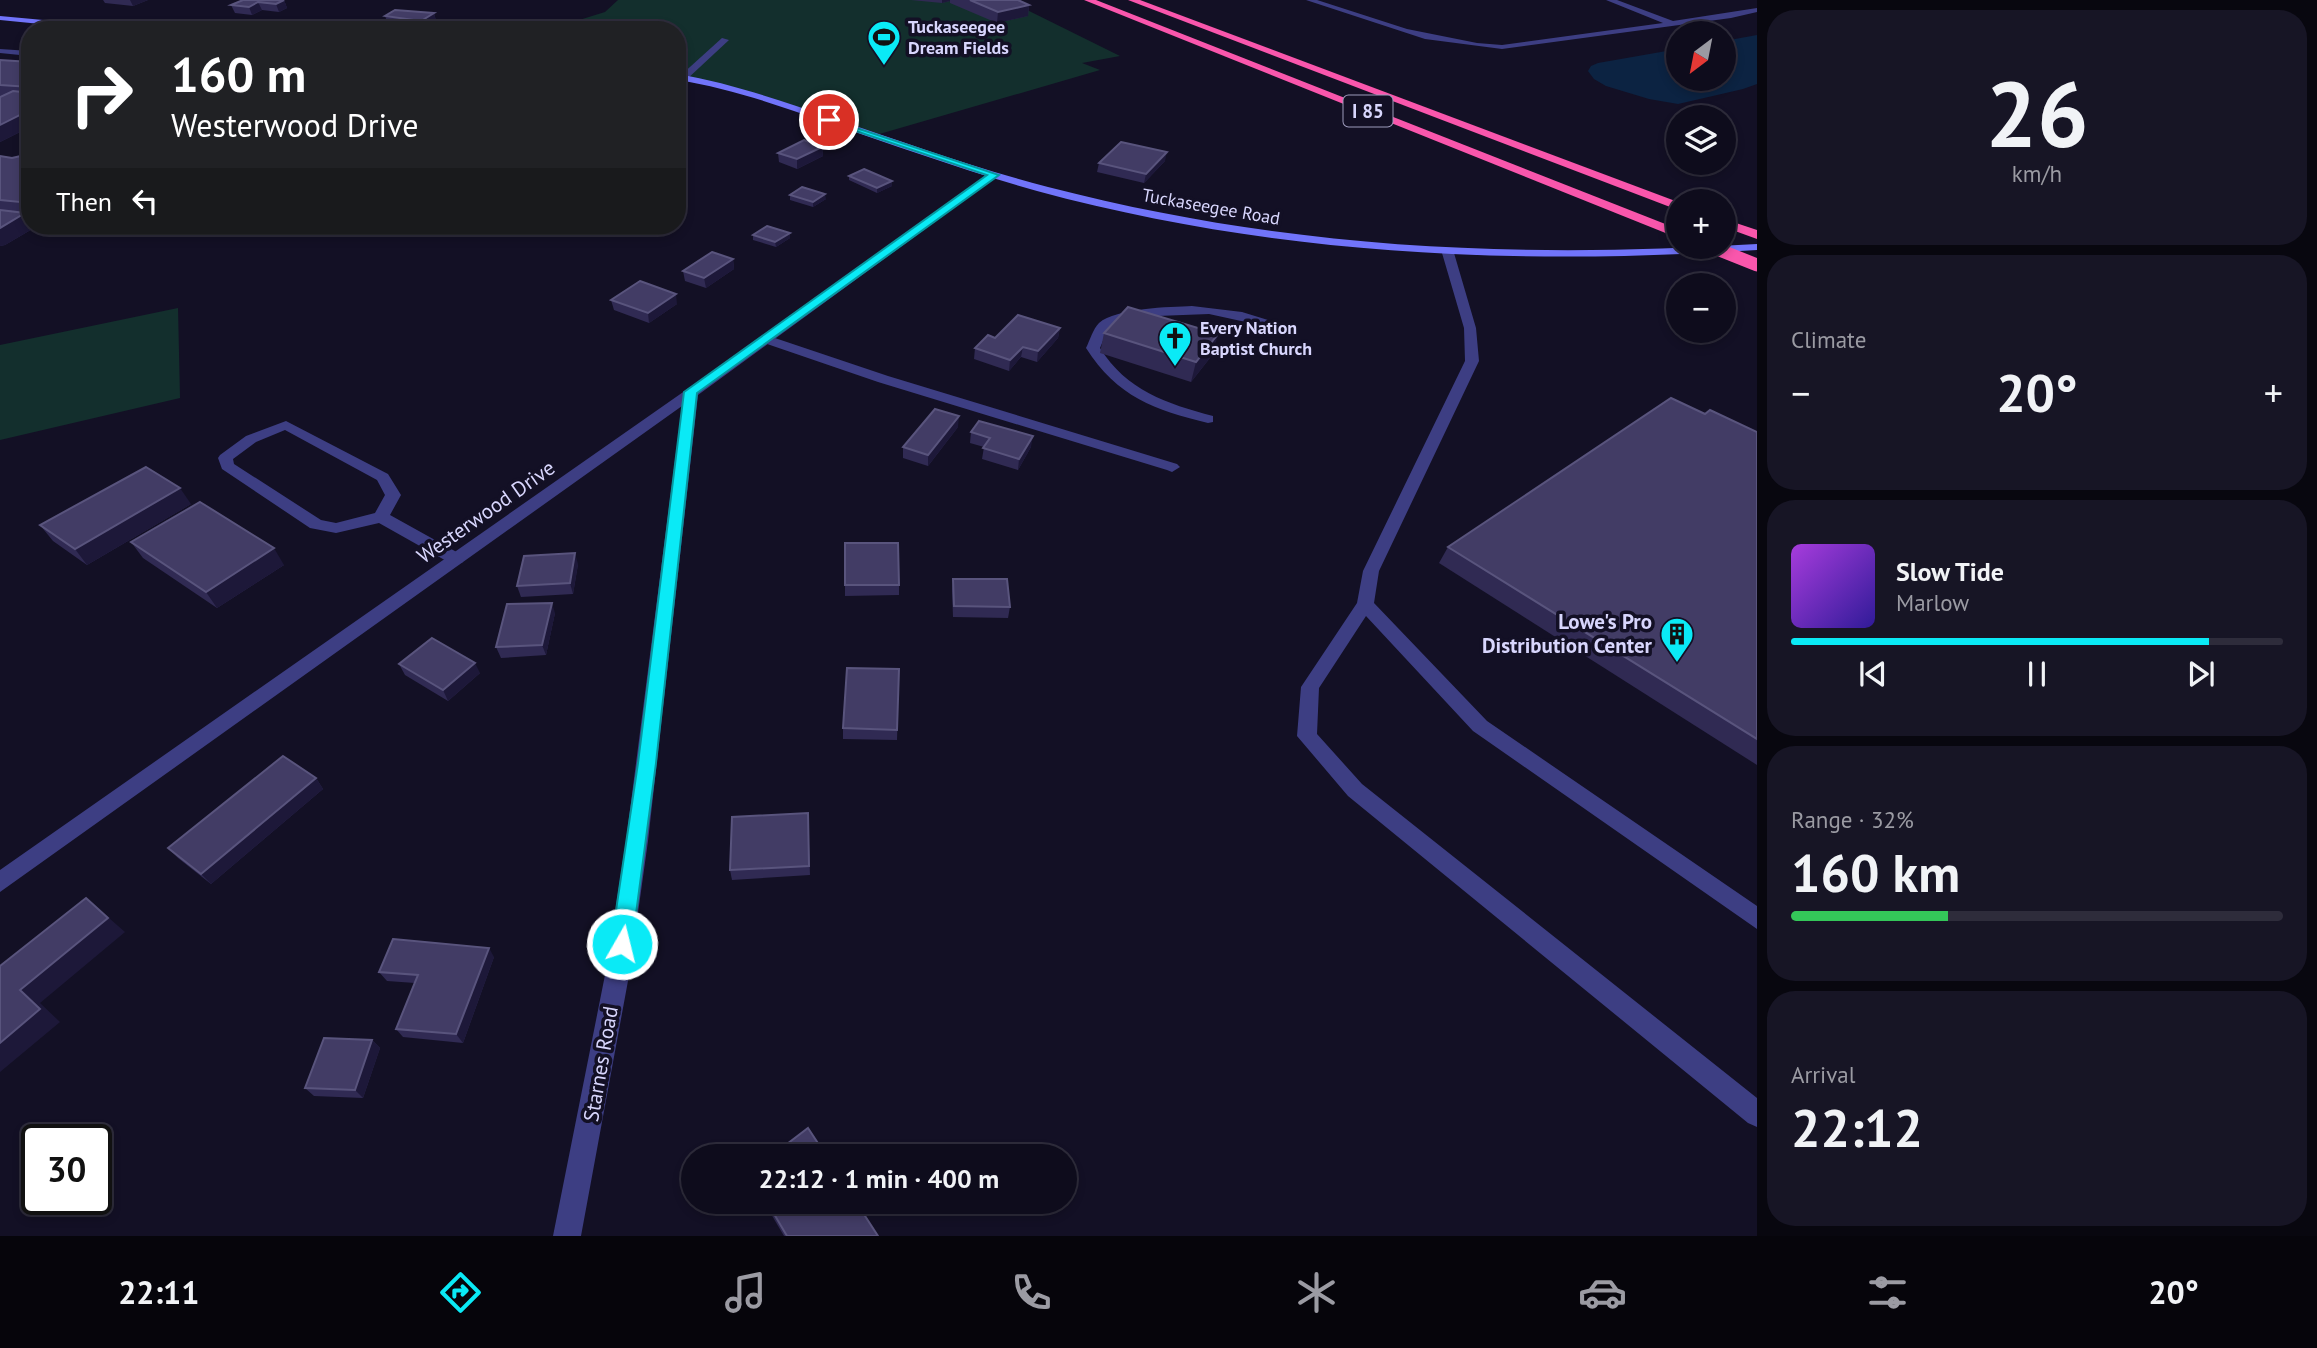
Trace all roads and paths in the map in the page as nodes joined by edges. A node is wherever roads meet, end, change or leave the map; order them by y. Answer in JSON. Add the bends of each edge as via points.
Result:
{"nodes":[{"id":1,"x":1088,"y":0,"type":"edge"},
{"id":2,"x":1132,"y":0,"type":"edge"},
{"id":3,"x":1310,"y":0,"type":"edge"},
{"id":4,"x":1610,"y":0,"type":"edge"},
{"id":5,"x":1757,"y":10,"type":"edge"},
{"id":6,"x":0,"y":18,"type":"edge"},
{"id":7,"x":26,"y":21,"type":"edge"},
{"id":8,"x":1666,"y":21,"type":"edge"},
{"id":9,"x":1692,"y":21,"type":"edge"},
{"id":10,"x":1666,"y":25,"type":"edge"},
{"id":11,"x":725,"y":40,"type":"dead end"},
{"id":12,"x":21,"y":47,"type":"edge"},
{"id":13,"x":1,"y":51,"type":"edge"},
{"id":14,"x":21,"y":53,"type":"edge"},
{"id":15,"x":686,"y":72,"type":"edge"},
{"id":16,"x":686,"y":78,"type":"edge"},
{"id":17,"x":994,"y":175,"type":"junction"},
{"id":18,"x":1666,"y":200,"type":"edge"},
{"id":19,"x":1736,"y":227,"type":"edge"},
{"id":20,"x":1666,"y":229,"type":"edge"},
{"id":21,"x":1757,"y":235,"type":"edge"},
{"id":22,"x":1757,"y":247,"type":"edge"},
{"id":23,"x":1448,"y":253,"type":"junction"},
{"id":24,"x":1736,"y":257,"type":"edge"},
{"id":25,"x":1757,"y":265,"type":"edge"},
{"id":26,"x":1278,"y":325,"type":"dead end"},
{"id":27,"x":766,"y":339,"type":"junction"},
{"id":28,"x":691,"y":392,"type":"junction"},
{"id":29,"x":1208,"y":419,"type":"dead end"},
{"id":30,"x":1172,"y":467,"type":"dead end"},
{"id":31,"x":381,"y":517,"type":"junction"},
{"id":32,"x":456,"y":559,"type":"junction"},
{"id":33,"x":1365,"y":604,"type":"junction"},
{"id":34,"x":0,"y":882,"type":"edge"},
{"id":35,"x":1757,"y":919,"type":"edge"},
{"id":36,"x":1757,"y":1114,"type":"edge"},
{"id":37,"x":567,"y":1236,"type":"edge"}],
"edges":[{"from":1,"to":20,"type":"highway","number":"I 85"},
{"from":2,"to":18,"type":"highway","number":"I 85"},
{"from":3,"to":10,"type":"street","via":[[1429,38],[1481,46]]},
{"from":4,"to":8,"type":"street"},
{"from":5,"to":9,"type":"street"},
{"from":6,"to":7,"type":"street"},
{"from":11,"to":15,"type":"street"},
{"from":12,"to":13,"type":"street"},
{"from":13,"to":14,"type":"street"},
{"from":16,"to":17,"type":"street","name":"Tuckaseegee Road","via":[[746,92]]},
{"from":17,"to":23,"type":"street","name":"Tuckaseegee Road","via":[[1196,224],[1338,245]]},
{"from":17,"to":27,"type":"street","name":"Westerwood Drive"},
{"from":19,"to":21,"type":"highway"},
{"from":22,"to":23,"type":"street","name":"Tuckaseegee Road","via":[[1585,257]]},
{"from":23,"to":33,"type":"street","via":[[1470,328],[1472,361],[1371,571]]},
{"from":24,"to":25,"type":"highway","bridge":true},
{"from":26,"to":29,"type":"street","via":[[1232,312],[1193,308],[1118,319],[1102,327],[1093,348],[1102,366],[1134,394],[1166,409]]},
{"from":27,"to":28,"type":"street","name":"Westerwood Drive"},
{"from":27,"to":30,"type":"street"},
{"from":28,"to":32,"type":"street","name":"Westerwood Drive"},
{"from":28,"to":37,"type":"street","name":"Starnes Road","via":[[637,841],[618,970]]},
{"from":31,"to":31,"type":"street","via":[[336,528],[316,524],[227,466],[225,458],[251,439],[286,425],[383,477],[393,495]]},
{"from":31,"to":32,"type":"street"},
{"from":32,"to":34,"type":"street","name":"Westerwood Drive"},
{"from":33,"to":35,"type":"street","via":[[1480,726]]},
{"from":33,"to":36,"type":"street","via":[[1310,687],[1307,736],[1355,790]]}]}
